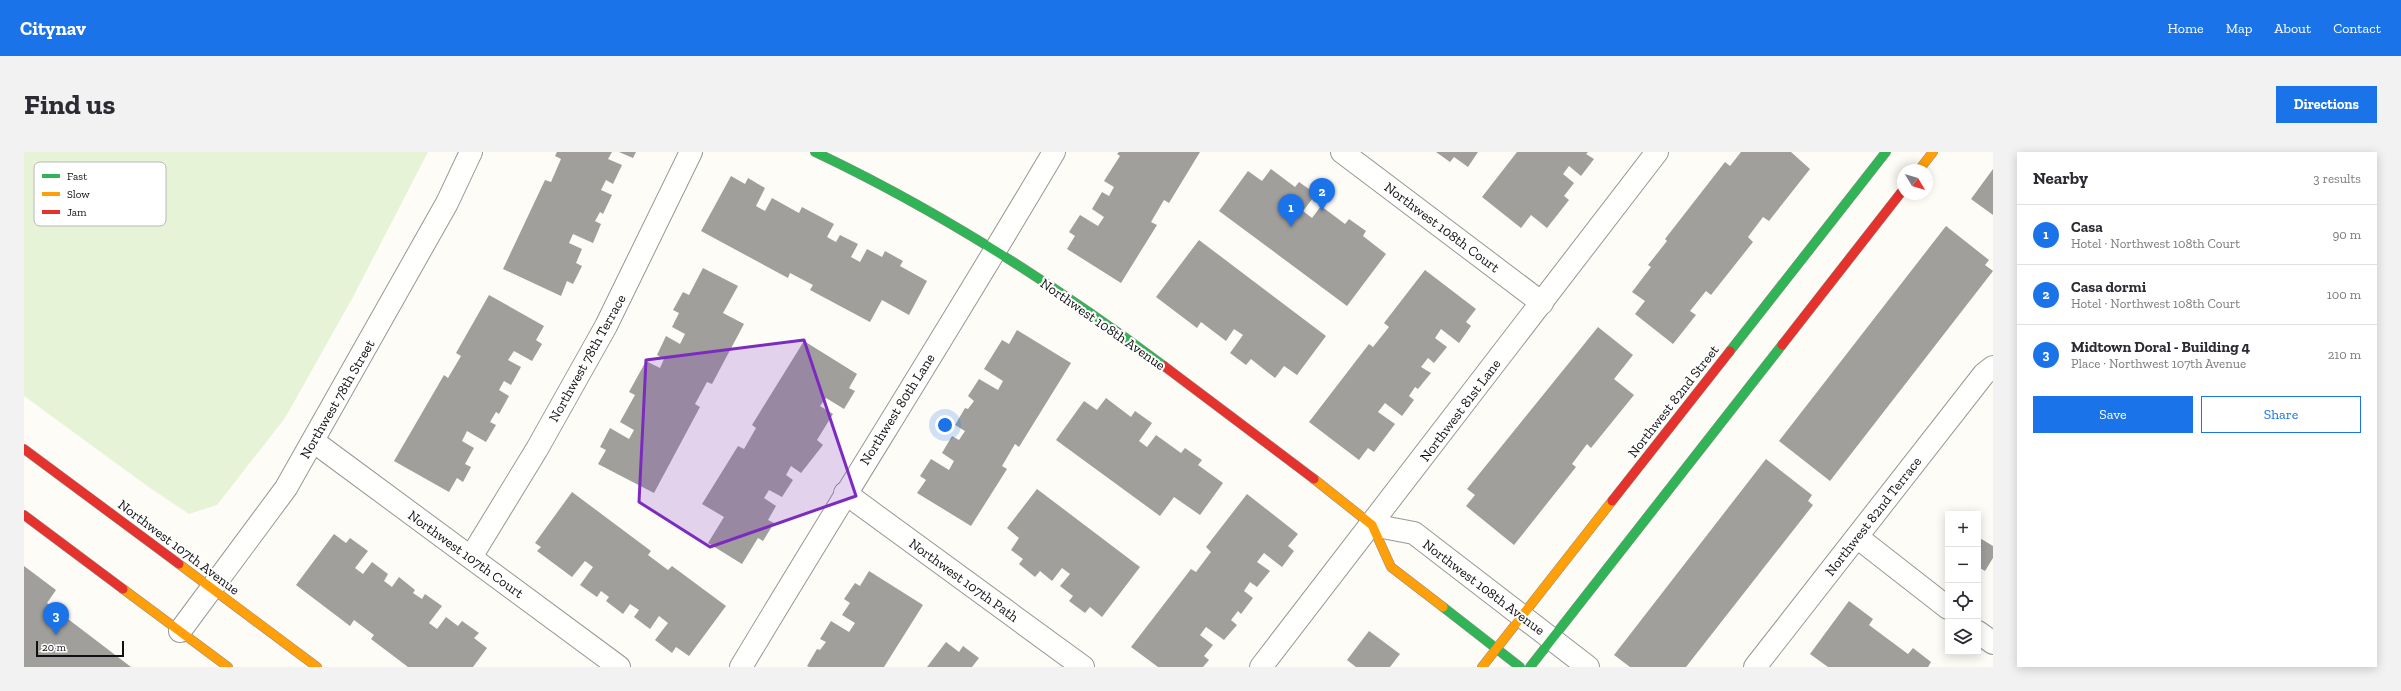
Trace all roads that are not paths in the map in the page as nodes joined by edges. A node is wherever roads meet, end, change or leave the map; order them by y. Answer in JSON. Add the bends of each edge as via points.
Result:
{"nodes":[{"id":1,"x":471,"y":152,"type":"edge"},
{"id":2,"x":691,"y":152,"type":"edge"},
{"id":3,"x":815,"y":152,"type":"edge"},
{"id":4,"x":1054,"y":152,"type":"edge"},
{"id":5,"x":1342,"y":152,"type":"edge"},
{"id":6,"x":1657,"y":152,"type":"edge"},
{"id":7,"x":1886,"y":152,"type":"edge"},
{"id":8,"x":1933,"y":152,"type":"edge"},
{"id":9,"x":1924,"y":164,"type":"edge"},
{"id":10,"x":1897,"y":198,"type":"edge"},
{"id":11,"x":995,"y":252,"type":"junction"},
{"id":12,"x":1542,"y":303,"type":"junction"},
{"id":13,"x":1993,"y":366,"type":"edge"},
{"id":14,"x":313,"y":441,"type":"junction"},
{"id":15,"x":24,"y":449,"type":"edge"},
{"id":16,"x":845,"y":493,"type":"junction"},
{"id":17,"x":24,"y":515,"type":"edge"},
{"id":18,"x":1372,"y":525,"type":"junction"},
{"id":19,"x":1857,"y":537,"type":"junction"},
{"id":20,"x":471,"y":557,"type":"junction"},
{"id":21,"x":212,"y":590,"type":"junction"},
{"id":22,"x":1945,"y":606,"type":"edge"},
{"id":23,"x":1522,"y":616,"type":"junction"},
{"id":24,"x":180,"y":631,"type":"junction"},
{"id":25,"x":1981,"y":634,"type":"edge"},
{"id":26,"x":1552,"y":639,"type":"junction"},
{"id":27,"x":1993,"y":643,"type":"edge"},
{"id":28,"x":1496,"y":649,"type":"junction"},
{"id":29,"x":228,"y":667,"type":"edge"},
{"id":30,"x":317,"y":667,"type":"edge"},
{"id":31,"x":619,"y":667,"type":"edge"},
{"id":32,"x":741,"y":667,"type":"edge"},
{"id":33,"x":1083,"y":667,"type":"edge"},
{"id":34,"x":1261,"y":667,"type":"edge"},
{"id":35,"x":1482,"y":667,"type":"edge"},
{"id":36,"x":1520,"y":667,"type":"edge"},
{"id":37,"x":1530,"y":667,"type":"edge"},
{"id":38,"x":1588,"y":667,"type":"edge"},
{"id":39,"x":1755,"y":667,"type":"edge"}],
"edges":[{"from":1,"to":14,"type":"street","name":"Northwest 78th Street","via":[[447,203]]},
{"from":2,"to":20,"type":"street","name":"Northwest 78th Terrace","via":[[606,326],[537,449]]},
{"from":3,"to":11,"type":"street","name":"Northwest 108th Avenue","via":[[872,179]]},
{"from":4,"to":11,"type":"street","name":"Northwest 80th Lane"},
{"from":5,"to":12,"type":"street","name":"Northwest 108th Court"},
{"from":6,"to":12,"type":"street","name":"Northwest 81st Lane"},
{"from":7,"to":23,"type":"street","name":"Northwest 82nd Street"},
{"from":8,"to":9,"type":"street"},
{"from":10,"to":26,"type":"street"},
{"from":11,"to":16,"type":"street","name":"Northwest 80th Lane"},
{"from":11,"to":18,"type":"street","name":"Northwest 108th Avenue","via":[[1029,272],[1145,352]]},
{"from":12,"to":18,"type":"street","name":"Northwest 81st Lane"},
{"from":13,"to":19,"type":"street","name":"Northwest 82nd Terrace","via":[[1984,374]]},
{"from":14,"to":20,"type":"street","name":"Northwest 107th Court"},
{"from":14,"to":21,"type":"street","name":"Northwest 78th Street","via":[[286,488]]},
{"from":15,"to":21,"type":"street","name":"Northwest 107th Avenue"},
{"from":16,"to":32,"type":"street","name":"Northwest 80th Lane"},
{"from":16,"to":33,"type":"street","name":"Northwest 107th Path"},
{"from":17,"to":24,"type":"street"},
{"from":18,"to":23,"type":"street","name":"Northwest 108th Avenue","via":[[1414,533]]},
{"from":18,"to":28,"type":"street","name":"Northwest 108th Avenue","via":[[1391,567]]},
{"from":18,"to":34,"type":"street","name":"Northwest 81st Lane"},
{"from":19,"to":22,"type":"street"},
{"from":19,"to":39,"type":"street","name":"Northwest 82nd Terrace"},
{"from":20,"to":31,"type":"street","name":"Northwest 107th Court"},
{"from":21,"to":24,"type":"street","name":"Northwest 78th Street"},
{"from":21,"to":30,"type":"street","name":"Northwest 107th Avenue"},
{"from":23,"to":26,"type":"street","name":"Northwest 108th Avenue"},
{"from":23,"to":28,"type":"street","name":"Northwest 82nd Street"},
{"from":24,"to":29,"type":"street"},
{"from":25,"to":27,"type":"street"},
{"from":26,"to":37,"type":"street"},
{"from":26,"to":38,"type":"street","name":"Northwest 108th Avenue"},
{"from":28,"to":35,"type":"street","name":"Northwest 82nd Street"},
{"from":28,"to":36,"type":"street","name":"Northwest 108th Avenue"}]}
